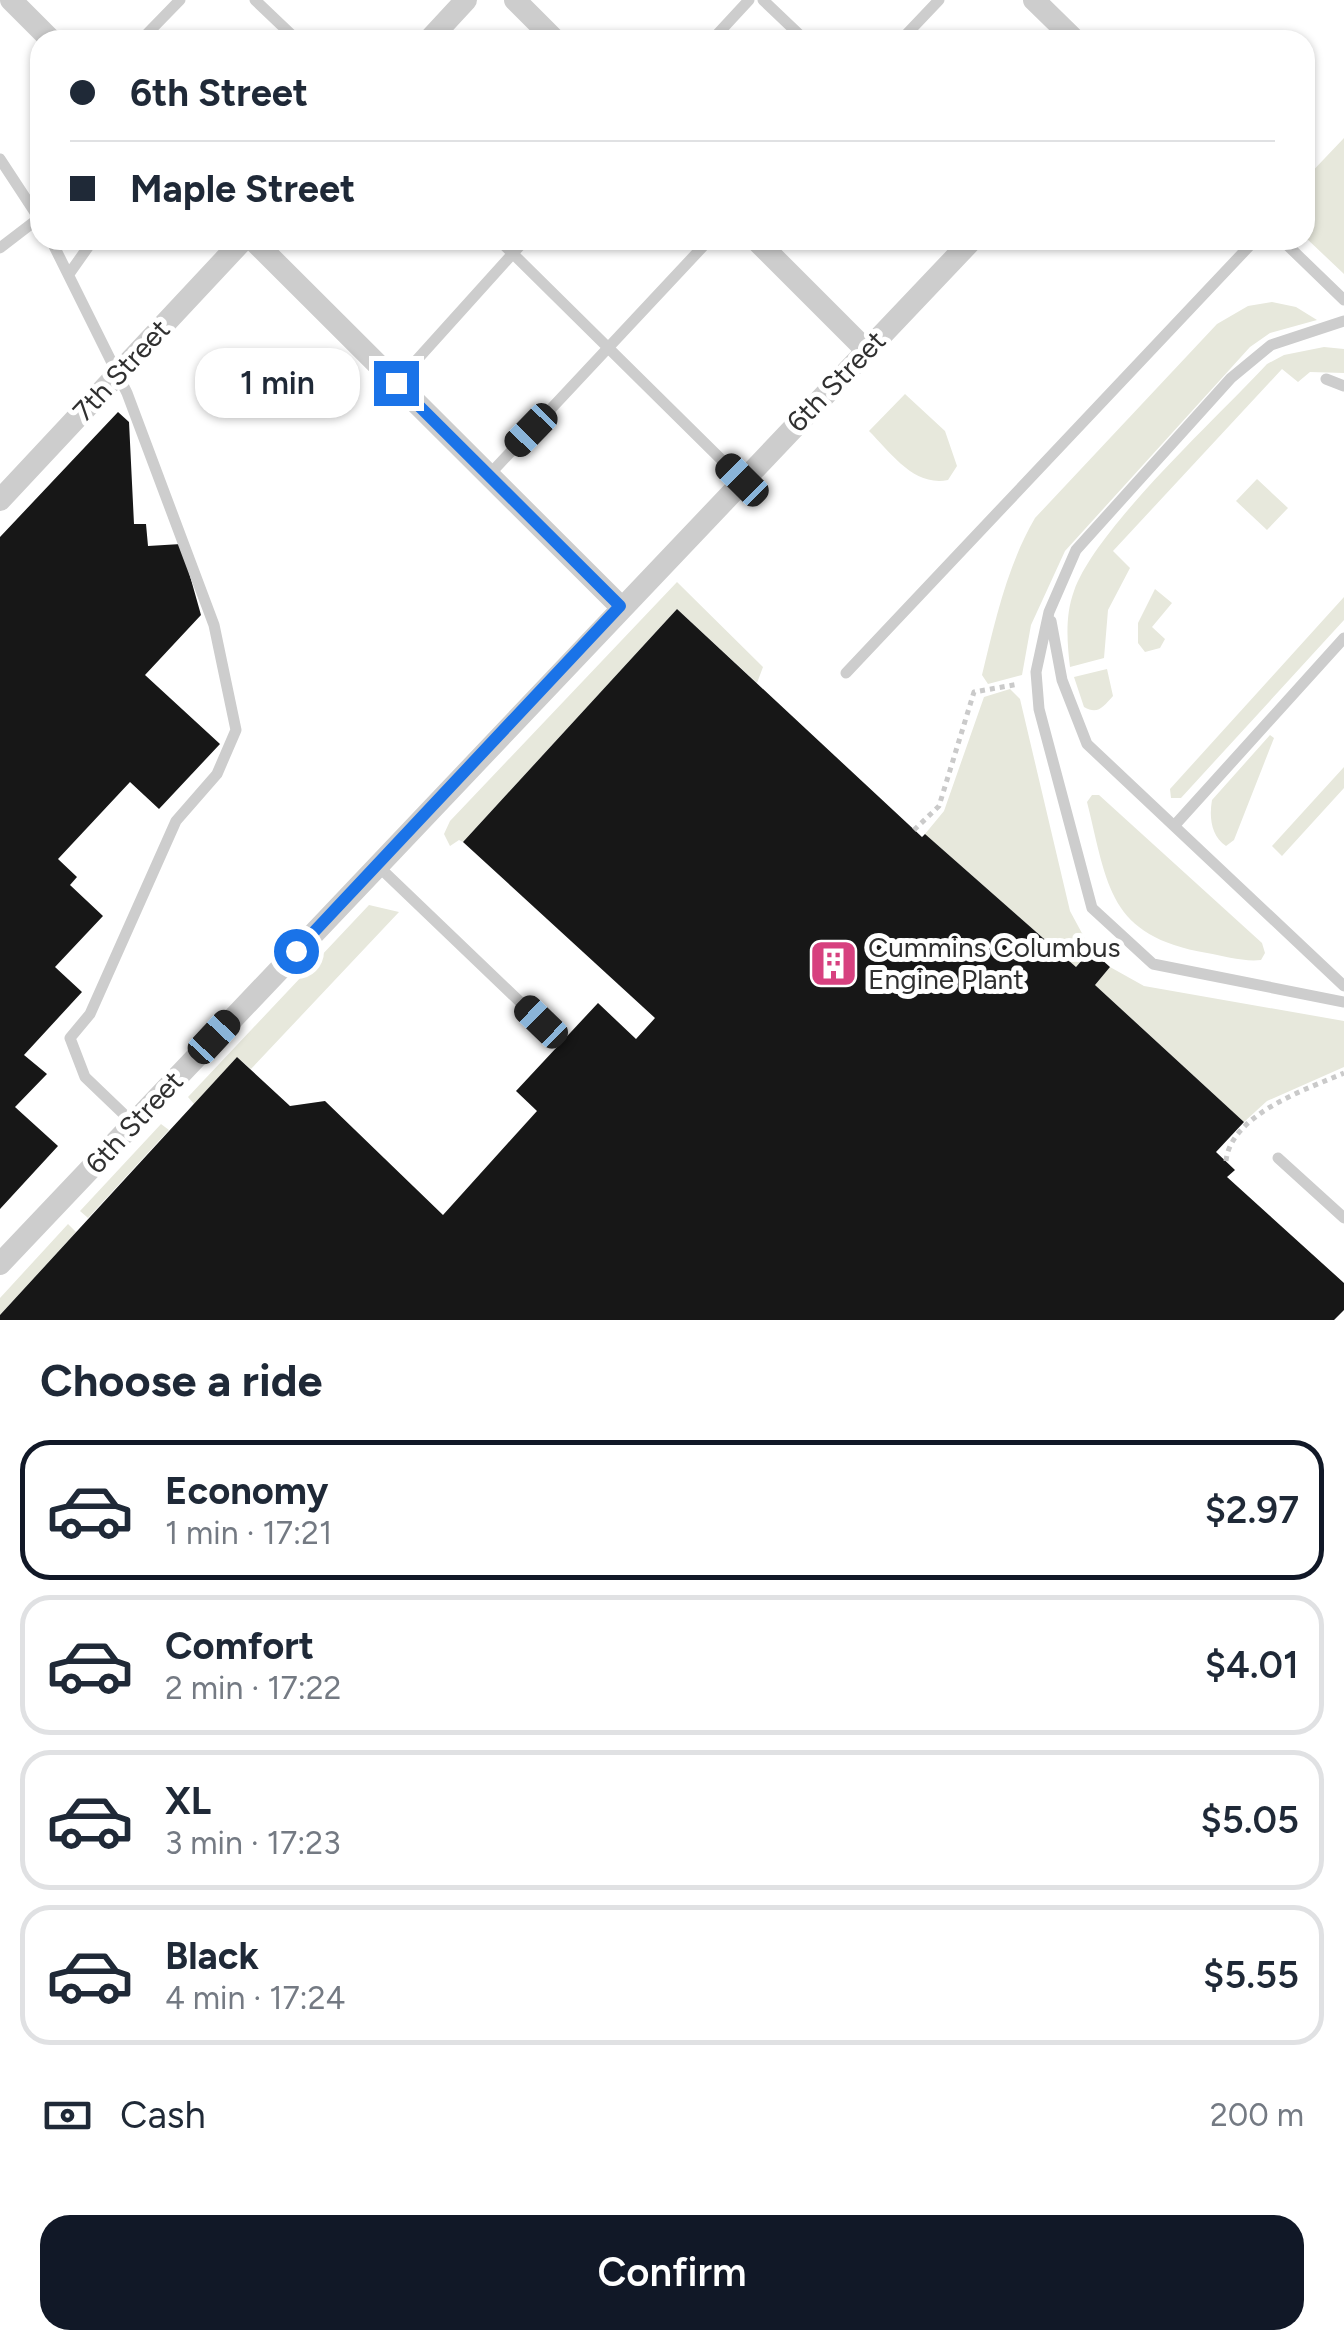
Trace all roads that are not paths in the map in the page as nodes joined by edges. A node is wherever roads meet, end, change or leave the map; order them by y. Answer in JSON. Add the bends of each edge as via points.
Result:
{"nodes":[{"id":1,"x":180,"y":0,"type":"edge"},
{"id":2,"x":255,"y":0,"type":"edge"},
{"id":3,"x":466,"y":0,"type":"edge"},
{"id":4,"x":515,"y":0,"type":"edge"},
{"id":5,"x":749,"y":0,"type":"edge"},
{"id":6,"x":764,"y":0,"type":"edge"},
{"id":7,"x":940,"y":0,"type":"edge"},
{"id":8,"x":1034,"y":0,"type":"edge"},
{"id":9,"x":20,"y":3,"type":"edge"},
{"id":10,"x":43,"y":30,"type":"edge"},
{"id":11,"x":152,"y":30,"type":"edge"},
{"id":12,"x":286,"y":30,"type":"edge"},
{"id":13,"x":438,"y":30,"type":"edge"},
{"id":14,"x":545,"y":30,"type":"edge"},
{"id":15,"x":721,"y":30,"type":"edge"},
{"id":16,"x":795,"y":30,"type":"edge"},
{"id":17,"x":911,"y":30,"type":"edge"},
{"id":18,"x":1065,"y":30,"type":"edge"},
{"id":19,"x":0,"y":159,"type":"edge"},
{"id":20,"x":30,"y":205,"type":"edge"},
{"id":21,"x":30,"y":226,"type":"edge"},
{"id":22,"x":0,"y":248,"type":"edge"},
{"id":23,"x":56,"y":250,"type":"edge"},
{"id":24,"x":86,"y":250,"type":"edge"},
{"id":25,"x":234,"y":250,"type":"edge"},
{"id":26,"x":263,"y":250,"type":"edge"},
{"id":27,"x":512,"y":250,"type":"edge"},
{"id":28,"x":700,"y":250,"type":"edge"},
{"id":29,"x":766,"y":250,"type":"edge"},
{"id":30,"x":962,"y":250,"type":"edge"},
{"id":31,"x":1246,"y":250,"type":"edge"},
{"id":32,"x":1292,"y":250,"type":"edge"},
{"id":33,"x":514,"y":252,"type":"junction"},
{"id":34,"x":69,"y":274,"type":"junction"},
{"id":35,"x":1344,"y":300,"type":"edge"},
{"id":36,"x":1344,"y":321,"type":"edge"},
{"id":37,"x":610,"y":348,"type":"junction"},
{"id":38,"x":866,"y":350,"type":"junction"},
{"id":39,"x":120,"y":372,"type":"junction"},
{"id":40,"x":1326,"y":379,"type":"dead end"},
{"id":41,"x":396,"y":383,"type":"junction"},
{"id":42,"x":1344,"y":386,"type":"edge"},
{"id":43,"x":489,"y":475,"type":"junction"},
{"id":44,"x":742,"y":480,"type":"junction"},
{"id":45,"x":0,"y":500,"type":"edge"},
{"id":46,"x":620,"y":606,"type":"junction"},
{"id":47,"x":1049,"y":612,"type":"junction"},
{"id":48,"x":1344,"y":638,"type":"edge"},
{"id":49,"x":846,"y":674,"type":"dead end"},
{"id":50,"x":1174,"y":826,"type":"junction"},
{"id":51,"x":378,"y":865,"type":"junction"},
{"id":52,"x":1344,"y":986,"type":"edge"},
{"id":53,"x":1344,"y":1002,"type":"edge"},
{"id":54,"x":541,"y":1022,"type":"dead end"},
{"id":55,"x":133,"y":1123,"type":"junction"},
{"id":56,"x":1278,"y":1158,"type":"dead end"},
{"id":57,"x":1344,"y":1218,"type":"edge"},
{"id":58,"x":0,"y":1264,"type":"edge"}],
"edges":[{"from":1,"to":11,"type":"lane"},
{"from":2,"to":12,"type":"lane"},
{"from":3,"to":13,"type":"street"},
{"from":4,"to":14,"type":"street"},
{"from":5,"to":15,"type":"lane"},
{"from":6,"to":16,"type":"lane"},
{"from":7,"to":17,"type":"lane"},
{"from":8,"to":18,"type":"street"},
{"from":9,"to":10,"type":"street"},
{"from":19,"to":20,"type":"lane"},
{"from":21,"to":22,"type":"lane"},
{"from":23,"to":34,"type":"lane"},
{"from":24,"to":34,"type":"lane"},
{"from":25,"to":39,"type":"street","name":"7th Street"},
{"from":26,"to":41,"type":"street"},
{"from":27,"to":33,"type":"lane"},
{"from":28,"to":37,"type":"lane"},
{"from":29,"to":38,"type":"street"},
{"from":30,"to":38,"type":"street","name":"6th Street"},
{"from":31,"to":49,"type":"lane"},
{"from":32,"to":35,"type":"lane"},
{"from":33,"to":37,"type":"lane"},
{"from":33,"to":41,"type":"lane"},
{"from":34,"to":39,"type":"lane"},
{"from":36,"to":47,"type":"lane","via":[[1271,346],[1231,378],[1076,550]]},
{"from":37,"to":43,"type":"lane"},
{"from":37,"to":44,"type":"lane"},
{"from":38,"to":44,"type":"street","name":"6th Street"},
{"from":39,"to":45,"type":"street","name":"7th Street"},
{"from":39,"to":55,"type":"lane","via":[[214,625],[236,730],[217,774],[176,821],[90,1014],[70,1038],[86,1076]]},
{"from":40,"to":42,"type":"lane"},
{"from":41,"to":43,"type":"street"},
{"from":43,"to":46,"type":"street"},
{"from":44,"to":46,"type":"street","name":"6th Street"},
{"from":46,"to":51,"type":"street","name":"6th Street"},
{"from":47,"to":50,"type":"lane","via":[[1062,680],[1087,744]]},
{"from":47,"to":53,"type":"lane","via":[[1036,672],[1039,708],[1092,908],[1153,964]]},
{"from":48,"to":50,"type":"lane"},
{"from":50,"to":52,"type":"lane"},
{"from":51,"to":54,"type":"lane"},
{"from":51,"to":55,"type":"street","name":"6th Street"},
{"from":55,"to":58,"type":"street","name":"6th Street"},
{"from":56,"to":57,"type":"lane"}]}
